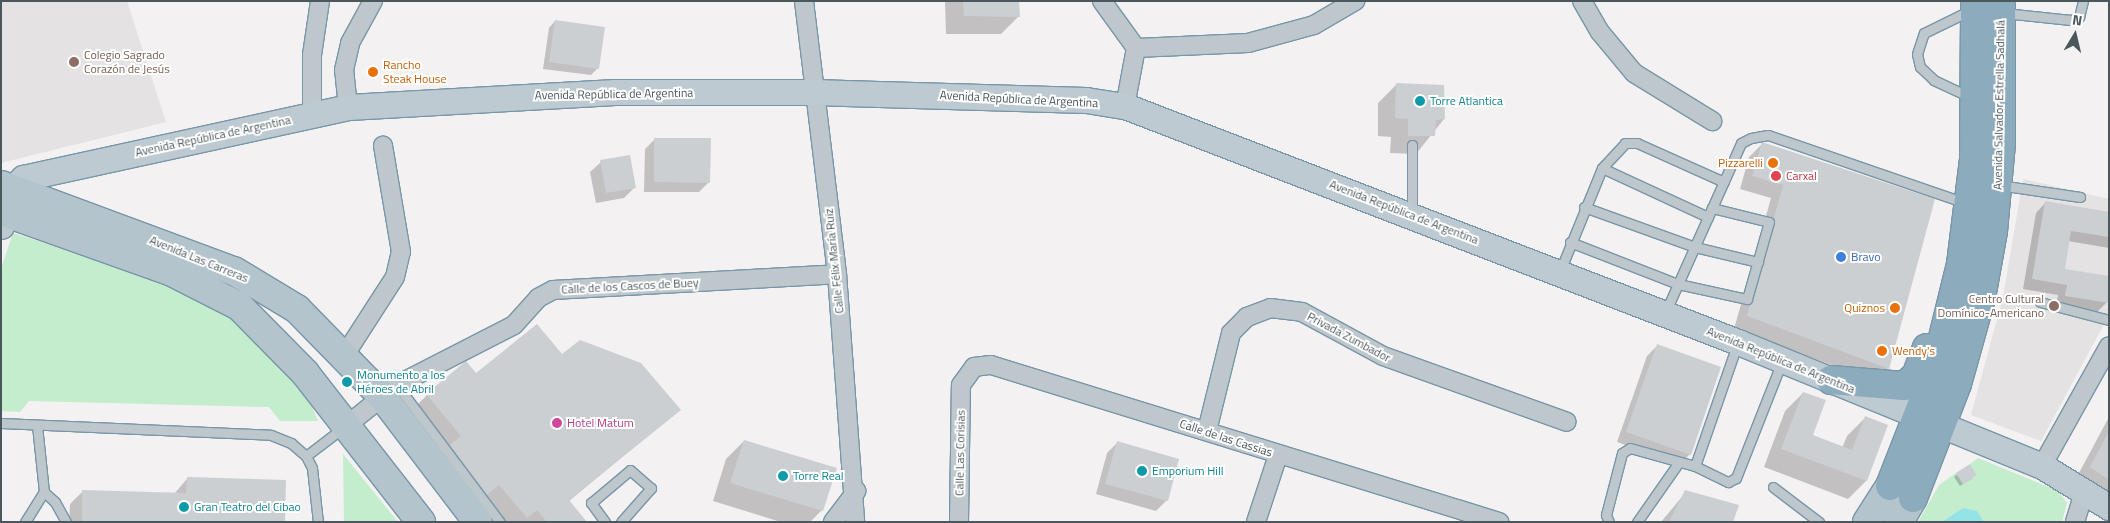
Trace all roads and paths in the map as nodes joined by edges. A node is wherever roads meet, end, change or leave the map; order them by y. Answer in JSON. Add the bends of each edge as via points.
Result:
{"nodes":[{"id":1,"x":320,"y":1,"type":"edge"},
{"id":2,"x":373,"y":1,"type":"edge"},
{"id":3,"x":804,"y":1,"type":"edge"},
{"id":4,"x":1102,"y":1,"type":"edge"},
{"id":5,"x":1355,"y":1,"type":"edge"},
{"id":6,"x":1582,"y":1,"type":"edge"},
{"id":7,"x":2083,"y":1,"type":"edge"},
{"id":8,"x":1988,"y":6,"type":"edge"},
{"id":9,"x":1136,"y":48,"type":"junction"},
{"id":10,"x":814,"y":92,"type":"junction"},
{"id":11,"x":1975,"y":99,"type":"junction"},
{"id":12,"x":1125,"y":106,"type":"junction"},
{"id":13,"x":348,"y":107,"type":"junction"},
{"id":14,"x":312,"y":115,"type":"junction"},
{"id":15,"x":1712,"y":121,"type":"dead end"},
{"id":16,"x":1412,"y":145,"type":"dead end"},
{"id":17,"x":383,"y":146,"type":"dead end"},
{"id":18,"x":1602,"y":168,"type":"junction"},
{"id":19,"x":1724,"y":182,"type":"junction"},
{"id":20,"x":1999,"y":185,"type":"junction"},
{"id":21,"x":2080,"y":197,"type":"dead end"},
{"id":22,"x":1971,"y":204,"type":"junction"},
{"id":23,"x":4,"y":205,"type":"edge"},
{"id":24,"x":1584,"y":207,"type":"junction"},
{"id":25,"x":1712,"y":208,"type":"junction"},
{"id":26,"x":1412,"y":215,"type":"junction"},
{"id":27,"x":1708,"y":217,"type":"junction"},
{"id":28,"x":1570,"y":242,"type":"junction"},
{"id":29,"x":1695,"y":247,"type":"junction"},
{"id":30,"x":1758,"y":262,"type":"junction"},
{"id":31,"x":1961,"y":264,"type":"junction"},
{"id":32,"x":1560,"y":272,"type":"junction"},
{"id":33,"x":837,"y":274,"type":"junction"},
{"id":34,"x":1678,"y":284,"type":"junction"},
{"id":35,"x":2040,"y":302,"type":"dead end"},
{"id":36,"x":1665,"y":314,"type":"junction"},
{"id":37,"x":2109,"y":320,"type":"edge"},
{"id":38,"x":1738,"y":342,"type":"junction"},
{"id":39,"x":2109,"y":346,"type":"edge"},
{"id":40,"x":346,"y":353,"type":"junction"},
{"id":41,"x":1782,"y":360,"type":"junction"},
{"id":42,"x":1832,"y":380,"type":"junction"},
{"id":43,"x":962,"y":385,"type":"joint"},
{"id":44,"x":389,"y":390,"type":"junction"},
{"id":45,"x":1931,"y":421,"type":"junction"},
{"id":46,"x":1567,"y":422,"type":"dead end"},
{"id":47,"x":1,"y":423,"type":"edge"},
{"id":48,"x":37,"y":425,"type":"junction"},
{"id":49,"x":346,"y":426,"type":"junction"},
{"id":50,"x":1207,"y":431,"type":"junction"},
{"id":51,"x":1278,"y":455,"type":"junction"},
{"id":52,"x":306,"y":456,"type":"junction"},
{"id":53,"x":1679,"y":462,"type":"junction"},
{"id":54,"x":1696,"y":466,"type":"junction"},
{"id":55,"x":2042,"y":466,"type":"junction"},
{"id":56,"x":1773,"y":487,"type":"dead end"},
{"id":57,"x":2085,"y":489,"type":"junction"},
{"id":58,"x":856,"y":491,"type":"junction"},
{"id":59,"x":44,"y":492,"type":"junction"},
{"id":60,"x":1901,"y":507,"type":"edge"},
{"id":61,"x":2109,"y":507,"type":"edge"},
{"id":62,"x":25,"y":522,"type":"edge"},
{"id":63,"x":66,"y":522,"type":"edge"},
{"id":64,"x":318,"y":522,"type":"edge"},
{"id":65,"x":421,"y":522,"type":"edge"},
{"id":66,"x":478,"y":522,"type":"edge"},
{"id":67,"x":500,"y":522,"type":"edge"},
{"id":68,"x":605,"y":522,"type":"edge"},
{"id":69,"x":621,"y":522,"type":"edge"},
{"id":70,"x":833,"y":522,"type":"edge"},
{"id":71,"x":855,"y":522,"type":"edge"},
{"id":72,"x":959,"y":522,"type":"edge"},
{"id":73,"x":1256,"y":522,"type":"edge"},
{"id":74,"x":1499,"y":522,"type":"edge"},
{"id":75,"x":1609,"y":522,"type":"edge"},
{"id":76,"x":1637,"y":522,"type":"edge"},
{"id":77,"x":1819,"y":522,"type":"edge"},
{"id":78,"x":1867,"y":522,"type":"edge"},
{"id":79,"x":1874,"y":522,"type":"edge"},
{"id":80,"x":2075,"y":522,"type":"edge"}],
"edges":[{"from":1,"to":14,"type":"street","via":[[312,55]]},
{"from":2,"to":13,"type":"street","via":[[360,21],[346,61]]},
{"from":3,"to":10,"type":"street","name":"Calle Félix María Ruiz"},
{"from":4,"to":9,"type":"street"},
{"from":5,"to":9,"type":"street","via":[[1314,25],[1248,43]]},
{"from":6,"to":15,"type":"street","via":[[1600,32],[1634,73]]},
{"from":7,"to":8,"type":"lane","via":[[2079,17],[2071,20]]},
{"from":8,"to":11,"type":"highway","name":"Avenida Salvador Estrella Sadhalá"},
{"from":8,"to":11,"type":"lane","via":[[1924,33],[1917,54],[1920,67],[1934,80]]},
{"from":8,"to":20,"type":"highway","name":"Avenida Salvador Estrella Sadhalá"},
{"from":9,"to":12,"type":"street"},
{"from":10,"to":12,"type":"main road","name":"Avenida República de Argentina","via":[[1047,98]]},
{"from":10,"to":13,"type":"main road","name":"Avenida República de Argentina","via":[[615,92]]},
{"from":10,"to":33,"type":"street","name":"Calle Félix María Ruiz"},
{"from":11,"to":22,"type":"highway","name":"Avenida Salvador Estrella Sadhalá"},
{"from":12,"to":26,"type":"main road","name":"Avenida República de Argentina"},
{"from":13,"to":14,"type":"main road","name":"Avenida República de Argentina"},
{"from":14,"to":23,"type":"main road","name":"Avenida República de Argentina","via":[[34,175]]},
{"from":16,"to":26,"type":"lane"},
{"from":17,"to":40,"type":"street","via":[[401,252],[395,277]]},
{"from":18,"to":19,"type":"lane","via":[[1625,143],[1637,143]]},
{"from":18,"to":24,"type":"lane"},
{"from":18,"to":27,"type":"lane"},
{"from":19,"to":22,"type":"lane","via":[[1741,143],[1768,135]]},
{"from":19,"to":25,"type":"lane"},
{"from":20,"to":21,"type":"lane"},
{"from":20,"to":45,"type":"highway","name":"Avenida Salvador Estrella Sadhalá","via":[[1981,298]]},
{"from":22,"to":31,"type":"highway","name":"Avenida Salvador Estrella Sadhalá"},
{"from":23,"to":40,"type":"main road","name":"Avenida Las Carreras","via":[[234,271],[298,309]]},
{"from":23,"to":49,"type":"main road","name":"Avenida Las Carreras","via":[[172,272],[238,306],[268,331]]},
{"from":24,"to":28,"type":"lane"},
{"from":24,"to":29,"type":"lane"},
{"from":25,"to":27,"type":"lane"},
{"from":25,"to":30,"type":"lane","via":[[1769,222]]},
{"from":26,"to":32,"type":"main road","name":"Avenida República de Argentina"},
{"from":27,"to":29,"type":"lane"},
{"from":28,"to":32,"type":"lane"},
{"from":28,"to":34,"type":"lane"},
{"from":29,"to":30,"type":"lane"},
{"from":29,"to":34,"type":"lane"},
{"from":30,"to":34,"type":"lane","via":[[1747,299]]},
{"from":31,"to":42,"type":"highway","via":[[1941,298],[1912,382],[1896,388]]},
{"from":31,"to":45,"type":"highway","name":"Avenida Salvador Estrella Sadhalá"},
{"from":32,"to":36,"type":"main road","name":"Avenida República de Argentina"},
{"from":33,"to":44,"type":"street","name":"Calle de los Cascos de Buey","via":[[553,290],[538,298],[514,325]]},
{"from":33,"to":58,"type":"street","name":"Calle Félix María Ruiz"},
{"from":34,"to":36,"type":"lane"},
{"from":35,"to":37,"type":"lane"},
{"from":36,"to":38,"type":"main road","name":"Avenida República de Argentina"},
{"from":38,"to":41,"type":"main road","name":"Avenida República de Argentina"},
{"from":38,"to":54,"type":"lane"},
{"from":39,"to":55,"type":"street"},
{"from":40,"to":44,"type":"main road","name":"Avenida Las Carreras"},
{"from":41,"to":42,"type":"main road","name":"Avenida República de Argentina"},
{"from":41,"to":54,"type":"lane","via":[[1736,478],[1728,482]]},
{"from":42,"to":45,"type":"main road","name":"Avenida República de Argentina"},
{"from":43,"to":50,"type":"street","name":"Calle de las Cassias","via":[[974,367],[991,364]]},
{"from":43,"to":72,"type":"street","name":"Calle Las Corisias"},
{"from":44,"to":49,"type":"street","name":"Calle de los Cascos de Buey"},
{"from":44,"to":66,"type":"main road","name":"Avenida Las Carreras"},
{"from":44,"to":67,"type":"lane"},
{"from":45,"to":55,"type":"main road","name":"Avenida República de Argentina"},
{"from":45,"to":60,"type":"highway","name":"Avenida Salvador Estrella Sadhalá"},
{"from":46,"to":50,"type":"street","name":"Privada Zumbador","via":[[1383,356],[1302,312],[1270,308],[1247,317],[1231,333]]},
{"from":47,"to":48,"type":"lane"},
{"from":48,"to":52,"type":"lane","via":[[271,435],[291,443]]},
{"from":48,"to":59,"type":"lane"},
{"from":49,"to":52,"type":"lane"},
{"from":49,"to":65,"type":"main road","name":"Avenida Las Carreras"},
{"from":50,"to":51,"type":"street","name":"Calle de las Cassias"},
{"from":51,"to":73,"type":"street"},
{"from":51,"to":74,"type":"street","name":"Calle de las Cassias"},
{"from":52,"to":64,"type":"lane","via":[[312,468]]},
{"from":53,"to":54,"type":"lane"},
{"from":53,"to":75,"type":"lane","via":[[1630,448],[1622,453],[1606,515]]},
{"from":53,"to":76,"type":"lane"},
{"from":55,"to":57,"type":"main road","name":"Avenida República de Argentina"},
{"from":56,"to":77,"type":"lane"},
{"from":57,"to":61,"type":"main road","name":"Avenida República de Argentina"},
{"from":57,"to":80,"type":"street"},
{"from":58,"to":70,"type":"street"},
{"from":58,"to":71,"type":"street","name":"Calle Félix María Ruiz"},
{"from":59,"to":62,"type":"lane"},
{"from":59,"to":63,"type":"lane","via":[[55,502]]},
{"from":60,"to":78,"type":"main road","name":"Avenida Salvador Estrella Sadhalá"},
{"from":60,"to":79,"type":"main road","name":"Avenida Salvador Estrella Sadhalá"},
{"from":68,"to":69,"type":"lane","via":[[591,503],[630,470],[651,488]]}]}
